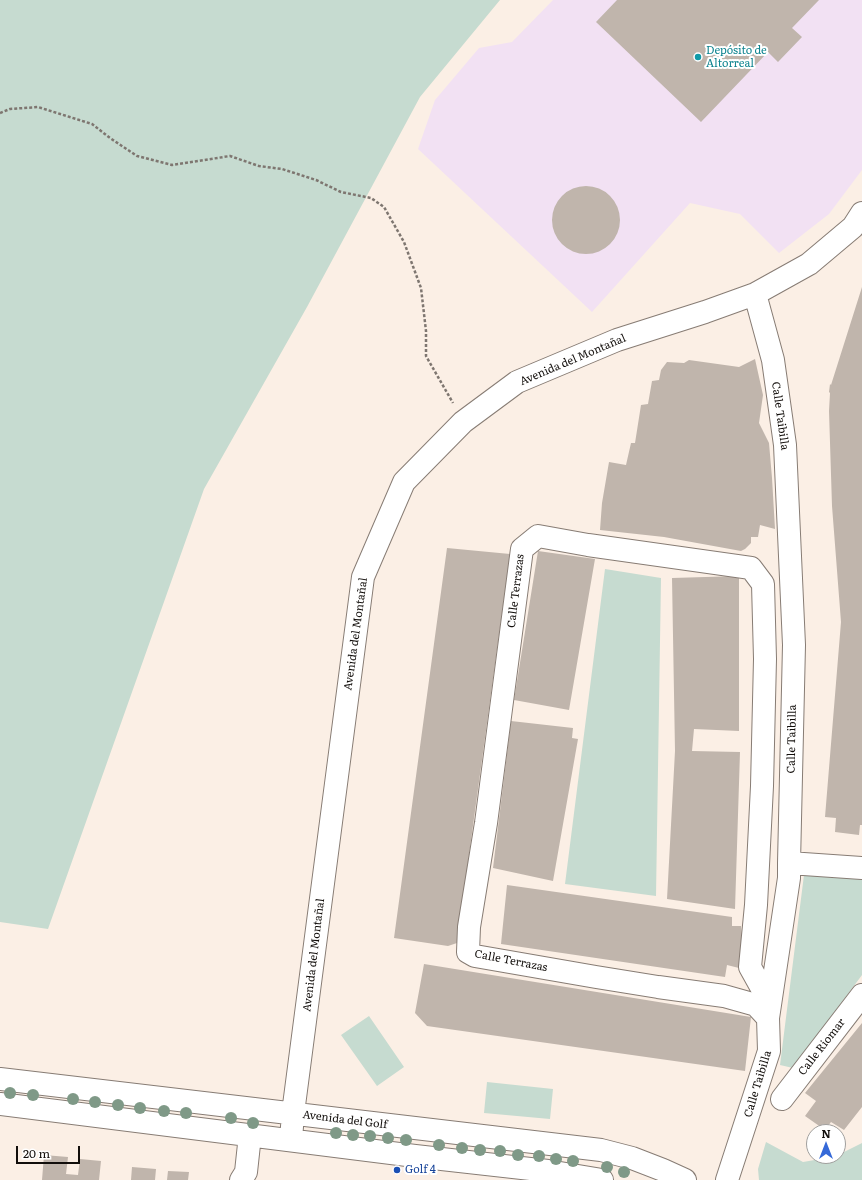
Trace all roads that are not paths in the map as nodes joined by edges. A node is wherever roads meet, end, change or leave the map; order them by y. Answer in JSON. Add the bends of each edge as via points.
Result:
{"nodes":[{"id":1,"x":862,"y":213,"type":"edge"},
{"id":2,"x":755,"y":294,"type":"junction"},
{"id":3,"x":789,"y":863,"type":"junction"},
{"id":4,"x":862,"y":868,"type":"edge"},
{"id":5,"x":750,"y":967,"type":"junction"},
{"id":6,"x":862,"y":995,"type":"edge"},
{"id":7,"x":724,"y":996,"type":"junction"},
{"id":8,"x":769,"y":1010,"type":"junction"},
{"id":9,"x":0,"y":1078,"type":"edge"},
{"id":10,"x":782,"y":1099,"type":"dead end"},
{"id":11,"x":0,"y":1104,"type":"edge"},
{"id":12,"x":293,"y":1113,"type":"junction"},
{"id":13,"x":250,"y":1135,"type":"junction"},
{"id":14,"x":291,"y":1140,"type":"junction"},
{"id":15,"x":241,"y":1180,"type":"edge"},
{"id":16,"x":602,"y":1180,"type":"edge"},
{"id":17,"x":685,"y":1180,"type":"edge"},
{"id":18,"x":727,"y":1180,"type":"edge"}],
"edges":[{"from":1,"to":2,"type":"street","name":"Avenida del Montañal","via":[[853,227],[808,264]]},
{"from":2,"to":3,"type":"street","name":"Calle Taibilla","via":[[772,360],[785,445],[794,644]]},
{"from":2,"to":12,"type":"street","name":"Avenida del Montañal","via":[[617,340],[517,382],[463,422],[404,482],[362,577]]},
{"from":3,"to":4,"type":"street"},
{"from":3,"to":8,"type":"street","name":"Calle Taibilla","via":[[789,878]]},
{"from":5,"to":7,"type":"street","via":[[739,986]]},
{"from":5,"to":7,"type":"street","name":"Calle Terrazas","via":[[762,786],[765,659],[763,584],[751,568],[538,536],[522,549],[486,823],[469,927],[468,952],[475,956],[588,976]]},
{"from":5,"to":8,"type":"street"},
{"from":6,"to":10,"type":"street","name":"Calle Riomar"},
{"from":7,"to":8,"type":"street","name":"Calle Terrazas"},
{"from":8,"to":18,"type":"street","name":"Calle Taibilla","via":[[769,1051]]},
{"from":9,"to":12,"type":"street","name":"Avenida del Golf"},
{"from":11,"to":13,"type":"street"},
{"from":12,"to":14,"type":"street","name":"Avenida del Montañal"},
{"from":12,"to":17,"type":"street","name":"Avenida del Golf","via":[[601,1150],[632,1158]]},
{"from":13,"to":14,"type":"street"},
{"from":13,"to":15,"type":"street","via":[[246,1172]]},
{"from":14,"to":16,"type":"street","via":[[548,1171]]}]}
